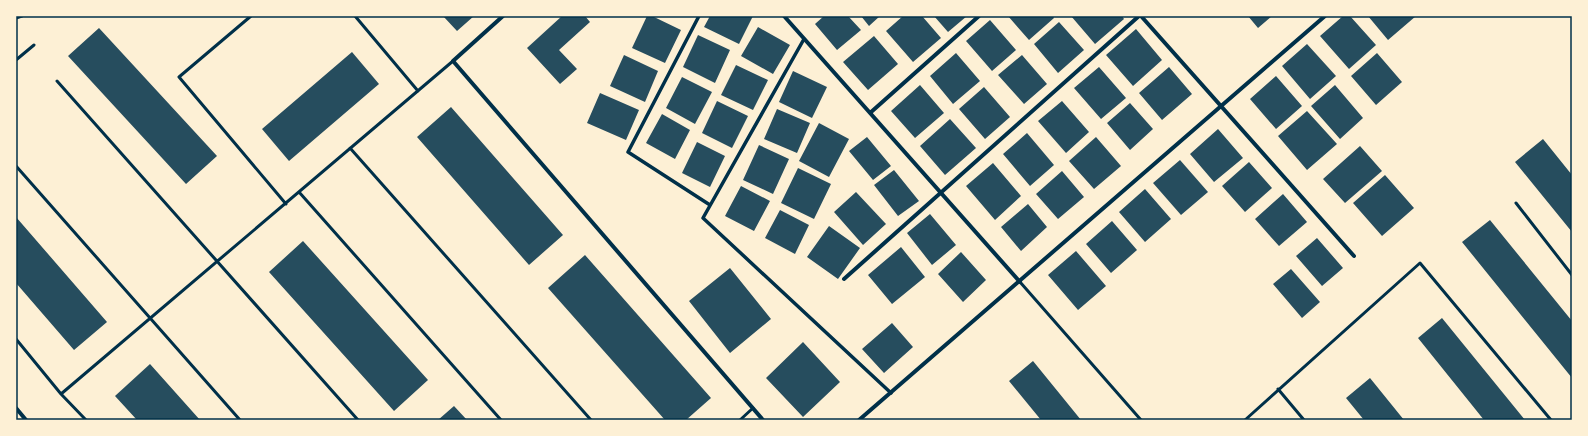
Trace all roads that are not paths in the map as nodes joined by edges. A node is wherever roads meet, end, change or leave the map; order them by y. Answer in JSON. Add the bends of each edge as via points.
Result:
{"nodes":[{"id":1,"x":22,"y":16,"type":"edge"},
{"id":2,"x":251,"y":16,"type":"edge"},
{"id":3,"x":355,"y":16,"type":"edge"},
{"id":4,"x":503,"y":16,"type":"edge"},
{"id":5,"x":699,"y":16,"type":"edge"},
{"id":6,"x":784,"y":16,"type":"edge"},
{"id":7,"x":979,"y":16,"type":"edge"},
{"id":8,"x":1140,"y":16,"type":"edge"},
{"id":9,"x":1325,"y":16,"type":"edge"},
{"id":10,"x":16,"y":18,"type":"edge"},
{"id":11,"x":804,"y":39,"type":"junction"},
{"id":12,"x":34,"y":45,"type":"dead end"},
{"id":13,"x":16,"y":60,"type":"edge"},
{"id":14,"x":454,"y":61,"type":"junction"},
{"id":15,"x":57,"y":81,"type":"dead end"},
{"id":16,"x":418,"y":91,"type":"junction"},
{"id":17,"x":1221,"y":106,"type":"junction"},
{"id":18,"x":870,"y":113,"type":"junction"},
{"id":19,"x":350,"y":148,"type":"junction"},
{"id":20,"x":16,"y":166,"type":"edge"},
{"id":21,"x":299,"y":192,"type":"junction"},
{"id":22,"x":941,"y":193,"type":"junction"},
{"id":23,"x":1516,"y":203,"type":"dead end"},
{"id":24,"x":286,"y":204,"type":"junction"},
{"id":25,"x":710,"y":205,"type":"junction"},
{"id":26,"x":1354,"y":256,"type":"dead end"},
{"id":27,"x":218,"y":262,"type":"junction"},
{"id":28,"x":1572,"y":275,"type":"edge"},
{"id":29,"x":844,"y":279,"type":"dead end"},
{"id":30,"x":1020,"y":282,"type":"junction"},
{"id":31,"x":150,"y":318,"type":"junction"},
{"id":32,"x":16,"y":338,"type":"edge"},
{"id":33,"x":1278,"y":389,"type":"junction"},
{"id":34,"x":890,"y":393,"type":"junction"},
{"id":35,"x":62,"y":394,"type":"junction"},
{"id":36,"x":16,"y":408,"type":"edge"},
{"id":37,"x":753,"y":408,"type":"junction"},
{"id":38,"x":26,"y":420,"type":"edge"},
{"id":39,"x":86,"y":420,"type":"edge"},
{"id":40,"x":240,"y":420,"type":"edge"},
{"id":41,"x":358,"y":420,"type":"edge"},
{"id":42,"x":501,"y":420,"type":"edge"},
{"id":43,"x":591,"y":420,"type":"edge"},
{"id":44,"x":740,"y":420,"type":"edge"},
{"id":45,"x":763,"y":420,"type":"edge"},
{"id":46,"x":859,"y":420,"type":"edge"},
{"id":47,"x":1141,"y":420,"type":"edge"},
{"id":48,"x":1244,"y":420,"type":"edge"},
{"id":49,"x":1304,"y":420,"type":"edge"},
{"id":50,"x":1551,"y":420,"type":"edge"}],
"edges":[{"from":1,"to":10,"type":"lane"},
{"from":2,"to":24,"type":"lane","via":[[179,77]]},
{"from":3,"to":16,"type":"lane"},
{"from":4,"to":14,"type":"street"},
{"from":5,"to":25,"type":"street","via":[[628,152]]},
{"from":6,"to":11,"type":"street"},
{"from":7,"to":18,"type":"street"},
{"from":8,"to":17,"type":"street"},
{"from":8,"to":22,"type":"street"},
{"from":9,"to":17,"type":"street"},
{"from":11,"to":18,"type":"street"},
{"from":11,"to":25,"type":"street"},
{"from":12,"to":13,"type":"lane"},
{"from":14,"to":16,"type":"lane"},
{"from":14,"to":37,"type":"street"},
{"from":15,"to":27,"type":"lane"},
{"from":16,"to":19,"type":"lane"},
{"from":17,"to":26,"type":"street"},
{"from":17,"to":30,"type":"street"},
{"from":18,"to":22,"type":"street"},
{"from":19,"to":21,"type":"lane"},
{"from":19,"to":43,"type":"lane"},
{"from":20,"to":31,"type":"lane"},
{"from":21,"to":24,"type":"lane"},
{"from":21,"to":42,"type":"lane"},
{"from":22,"to":29,"type":"street"},
{"from":22,"to":30,"type":"street"},
{"from":23,"to":28,"type":"lane"},
{"from":24,"to":27,"type":"lane"},
{"from":25,"to":34,"type":"street","via":[[703,218]]},
{"from":27,"to":31,"type":"lane"},
{"from":27,"to":41,"type":"lane"},
{"from":30,"to":34,"type":"street"},
{"from":30,"to":47,"type":"lane"},
{"from":31,"to":35,"type":"lane"},
{"from":31,"to":40,"type":"lane"},
{"from":32,"to":35,"type":"lane"},
{"from":33,"to":48,"type":"lane"},
{"from":33,"to":49,"type":"lane"},
{"from":33,"to":50,"type":"lane","via":[[1420,263]]},
{"from":34,"to":46,"type":"street"},
{"from":35,"to":39,"type":"lane"},
{"from":36,"to":38,"type":"street"},
{"from":37,"to":44,"type":"lane"},
{"from":37,"to":45,"type":"street"}]}
